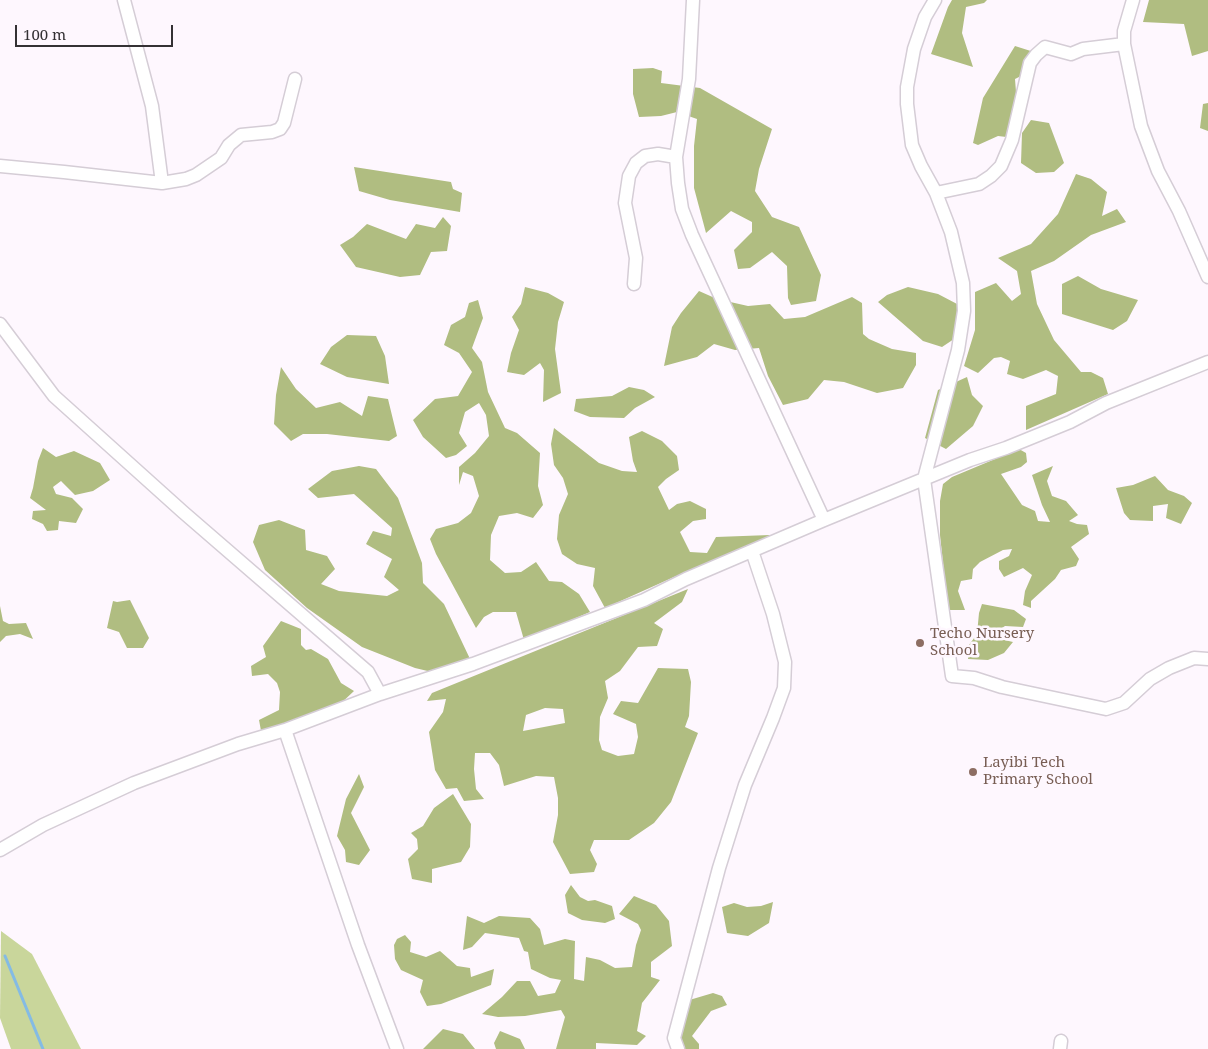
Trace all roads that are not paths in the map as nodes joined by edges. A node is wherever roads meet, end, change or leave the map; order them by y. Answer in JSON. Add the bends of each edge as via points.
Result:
{"nodes":[{"id":1,"x":124,"y":0,"type":"edge"},
{"id":2,"x":693,"y":0,"type":"edge"},
{"id":3,"x":935,"y":0,"type":"edge"},
{"id":4,"x":1133,"y":0,"type":"edge"},
{"id":5,"x":1124,"y":44,"type":"junction"},
{"id":6,"x":295,"y":79,"type":"dead end"},
{"id":7,"x":676,"y":158,"type":"junction"},
{"id":8,"x":0,"y":166,"type":"edge"},
{"id":9,"x":162,"y":183,"type":"junction"},
{"id":10,"x":936,"y":193,"type":"junction"},
{"id":11,"x":1208,"y":277,"type":"edge"},
{"id":12,"x":634,"y":284,"type":"dead end"},
{"id":13,"x":0,"y":324,"type":"edge"},
{"id":14,"x":1208,"y":362,"type":"edge"},
{"id":15,"x":924,"y":479,"type":"junction"},
{"id":16,"x":824,"y":520,"type":"junction"},
{"id":17,"x":752,"y":551,"type":"junction"},
{"id":18,"x":1208,"y":658,"type":"edge"},
{"id":19,"x":380,"y":694,"type":"junction"},
{"id":20,"x":285,"y":730,"type":"junction"},
{"id":21,"x":0,"y":850,"type":"edge"},
{"id":22,"x":397,"y":1049,"type":"edge"},
{"id":23,"x":678,"y":1049,"type":"edge"}],
"edges":[{"from":1,"to":9,"type":"street","via":[[152,106]]},
{"from":2,"to":7,"type":"street","via":[[689,79]]},
{"from":3,"to":10,"type":"street","via":[[914,49],[907,104],[912,145]]},
{"from":4,"to":5,"type":"street","via":[[1124,31]]},
{"from":5,"to":10,"type":"street","via":[[1083,49],[1071,54],[1046,47],[1030,63],[1012,140],[1001,166],[979,184]]},
{"from":5,"to":11,"type":"street","via":[[1141,126],[1158,171]]},
{"from":6,"to":9,"type":"street","via":[[280,129],[242,135],[229,145],[221,158],[196,175]]},
{"from":7,"to":12,"type":"street","via":[[658,154],[645,156],[636,163],[629,176],[625,203],[636,258]]},
{"from":7,"to":16,"type":"street","via":[[682,209],[692,235]]},
{"from":8,"to":9,"type":"street"},
{"from":10,"to":15,"type":"street","via":[[958,257],[964,311],[958,350]]},
{"from":13,"to":19,"type":"street","via":[[54,396],[182,512],[368,672]]},
{"from":14,"to":15,"type":"street","via":[[1106,403],[1070,422]]},
{"from":15,"to":16,"type":"street"},
{"from":15,"to":18,"type":"street","via":[[952,676],[974,678],[1106,709],[1124,703],[1150,679],[1169,668],[1194,658]]},
{"from":16,"to":17,"type":"street"},
{"from":17,"to":19,"type":"street","via":[[644,600],[472,664]]},
{"from":17,"to":23,"type":"street","via":[[785,662],[784,688],[745,785],[719,868],[674,1038]]},
{"from":19,"to":20,"type":"street"},
{"from":20,"to":21,"type":"street","via":[[115,790]]},
{"from":20,"to":22,"type":"street"}]}
